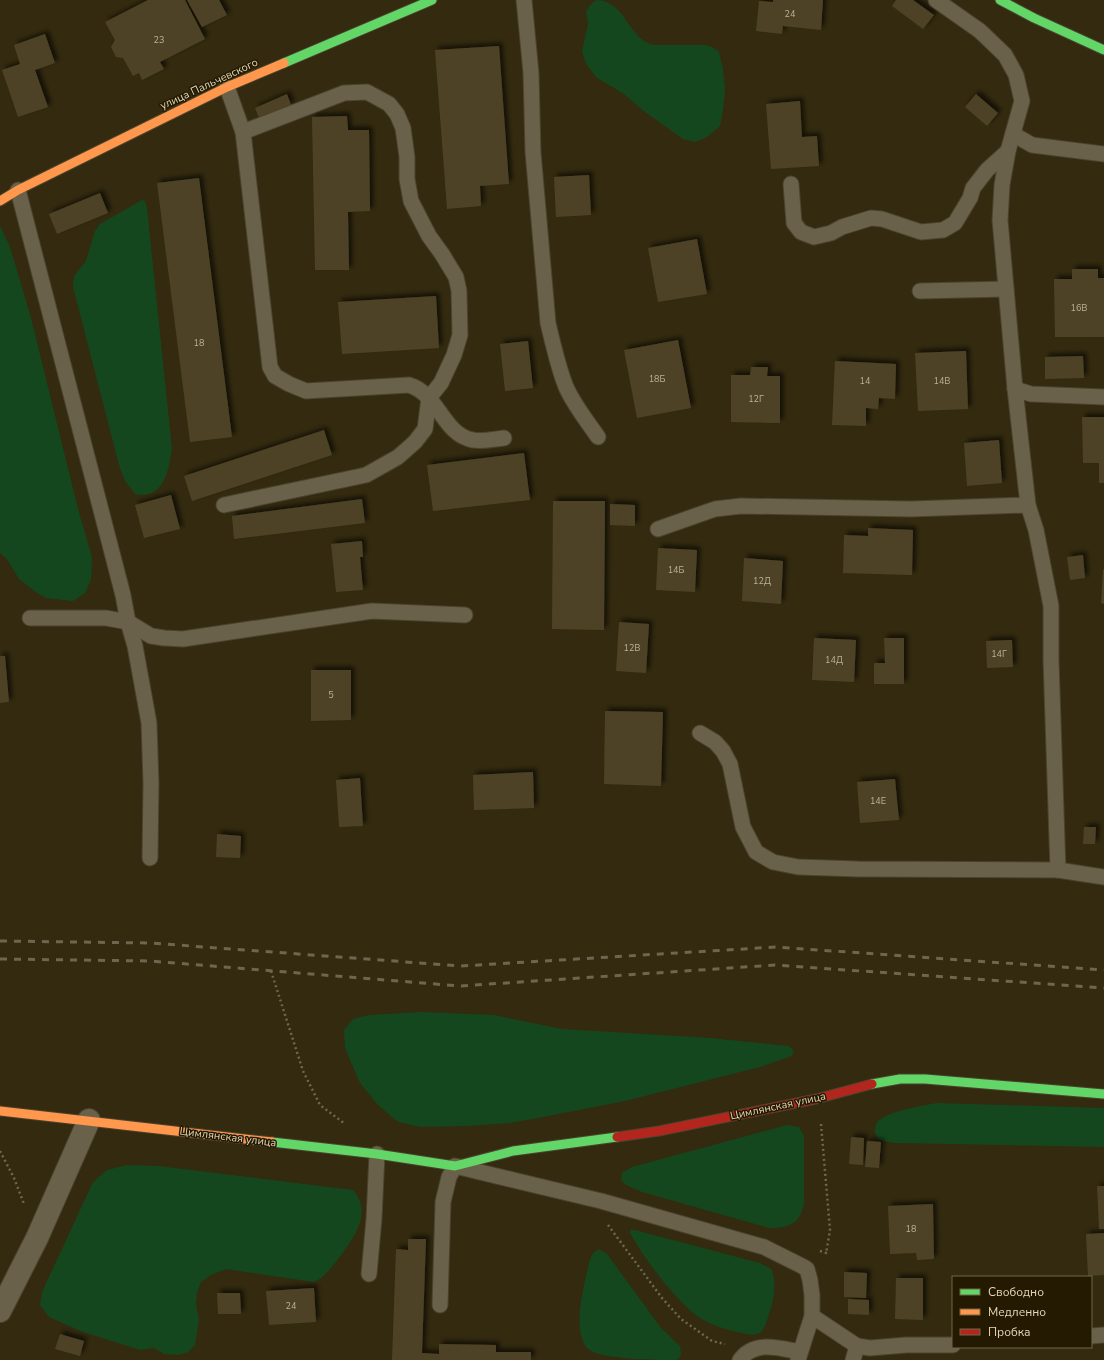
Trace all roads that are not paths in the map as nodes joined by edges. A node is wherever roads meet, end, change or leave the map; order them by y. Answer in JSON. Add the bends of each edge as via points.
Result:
{"nodes":[{"id":1,"x":432,"y":0,"type":"edge"},
{"id":2,"x":524,"y":0,"type":"edge"},
{"id":3,"x":936,"y":0,"type":"edge"},
{"id":4,"x":1000,"y":0,"type":"edge"},
{"id":5,"x":1104,"y":50,"type":"edge"},
{"id":6,"x":227,"y":87,"type":"junction"},
{"id":7,"x":243,"y":132,"type":"junction"},
{"id":8,"x":1012,"y":134,"type":"junction"},
{"id":9,"x":1008,"y":151,"type":"junction"},
{"id":10,"x":1104,"y":154,"type":"edge"},
{"id":11,"x":791,"y":184,"type":"dead end"},
{"id":12,"x":18,"y":190,"type":"junction"},
{"id":13,"x":0,"y":201,"type":"edge"},
{"id":14,"x":1006,"y":289,"type":"junction"},
{"id":15,"x":920,"y":291,"type":"dead end"},
{"id":16,"x":1015,"y":389,"type":"junction"},
{"id":17,"x":1104,"y":397,"type":"edge"},
{"id":18,"x":429,"y":398,"type":"junction"},
{"id":19,"x":598,"y":437,"type":"dead end"},
{"id":20,"x":504,"y":438,"type":"dead end"},
{"id":21,"x":224,"y":505,"type":"dead end"},
{"id":22,"x":1028,"y":505,"type":"junction"},
{"id":23,"x":658,"y":529,"type":"dead end"},
{"id":24,"x":465,"y":615,"type":"dead end"},
{"id":25,"x":30,"y":618,"type":"dead end"},
{"id":26,"x":128,"y":622,"type":"junction"},
{"id":27,"x":700,"y":734,"type":"dead end"},
{"id":28,"x":150,"y":858,"type":"dead end"},
{"id":29,"x":1058,"y":870,"type":"junction"},
{"id":30,"x":1104,"y":877,"type":"edge"},
{"id":31,"x":1104,"y":1094,"type":"edge"},
{"id":32,"x":0,"y":1111,"type":"edge"},
{"id":33,"x":89,"y":1120,"type":"junction"},
{"id":34,"x":377,"y":1154,"type":"junction"},
{"id":35,"x":455,"y":1166,"type":"junction"},
{"id":36,"x":369,"y":1274,"type":"dead end"},
{"id":37,"x":440,"y":1305,"type":"dead end"},
{"id":38,"x":0,"y":1311,"type":"edge"},
{"id":39,"x":812,"y":1316,"type":"junction"},
{"id":40,"x":1104,"y":1335,"type":"edge"},
{"id":41,"x":1092,"y":1336,"type":"edge"},
{"id":42,"x":952,"y":1344,"type":"edge"},
{"id":43,"x":855,"y":1353,"type":"edge"},
{"id":44,"x":745,"y":1355,"type":"edge"},
{"id":45,"x":799,"y":1356,"type":"edge"}],
"edges":[{"from":1,"to":6,"type":"street","name":"улица Пальчевского"},
{"from":2,"to":19,"type":"lane","via":[[531,73],[533,152],[548,323],[566,386]]},
{"from":3,"to":8,"type":"lane","via":[[980,32],[1005,55],[1016,75],[1022,101]]},
{"from":4,"to":5,"type":"street"},
{"from":6,"to":7,"type":"lane"},
{"from":6,"to":12,"type":"street","name":"улица Пальчевского"},
{"from":7,"to":18,"type":"lane","via":[[270,367],[275,376],[306,391],[409,385],[425,393]]},
{"from":7,"to":18,"type":"lane","via":[[344,93],[368,92],[389,104],[397,114],[403,128],[411,201],[429,236],[456,277],[459,290],[460,335],[442,383]]},
{"from":8,"to":9,"type":"lane"},
{"from":8,"to":10,"type":"lane","via":[[1032,145]]},
{"from":9,"to":11,"type":"lane","via":[[987,170],[973,188],[955,223],[944,230],[921,232],[882,219],[871,218],[814,237],[801,232],[794,223]]},
{"from":9,"to":14,"type":"lane","via":[[1002,185],[1000,220]]},
{"from":12,"to":13,"type":"street","name":"улица Пальчевского"},
{"from":12,"to":26,"type":"lane"},
{"from":14,"to":15,"type":"lane"},
{"from":14,"to":16,"type":"lane"},
{"from":16,"to":17,"type":"lane","via":[[1031,394]]},
{"from":16,"to":22,"type":"lane"},
{"from":18,"to":20,"type":"lane","via":[[457,433],[471,440],[480,441]]},
{"from":18,"to":21,"type":"lane","via":[[425,429],[415,442],[398,457],[366,475]]},
{"from":22,"to":23,"type":"lane","via":[[911,509],[741,506],[715,509]]},
{"from":22,"to":29,"type":"lane","via":[[1036,530],[1051,606]]},
{"from":24,"to":26,"type":"lane","via":[[372,611],[183,639],[151,636]]},
{"from":25,"to":26,"type":"lane","via":[[106,618]]},
{"from":26,"to":28,"type":"lane","via":[[149,723]]},
{"from":27,"to":29,"type":"lane","via":[[716,742],[723,751],[730,764],[743,827],[756,852],[773,862],[798,867],[858,869]]},
{"from":29,"to":30,"type":"lane"},
{"from":31,"to":35,"type":"street","name":"Цимлянская улица","via":[[900,1079],[659,1131],[513,1151]]},
{"from":32,"to":33,"type":"street","name":"Цимлянская улица"},
{"from":33,"to":34,"type":"street","name":"Цимлянская улица"},
{"from":33,"to":38,"type":"street","via":[[37,1238]]},
{"from":34,"to":35,"type":"street","name":"Цимлянская улица"},
{"from":34,"to":36,"type":"lane"},
{"from":35,"to":37,"type":"lane","via":[[443,1202]]},
{"from":35,"to":39,"type":"lane","name":"Цимлянская улица","via":[[601,1201],[764,1247],[807,1269],[812,1295]]},
{"from":39,"to":43,"type":"lane"},
{"from":39,"to":45,"type":"lane"},
{"from":40,"to":41,"type":"lane"},
{"from":42,"to":43,"type":"lane","via":[[870,1348]]},
{"from":44,"to":45,"type":"lane","via":[[770,1346]]}]}
